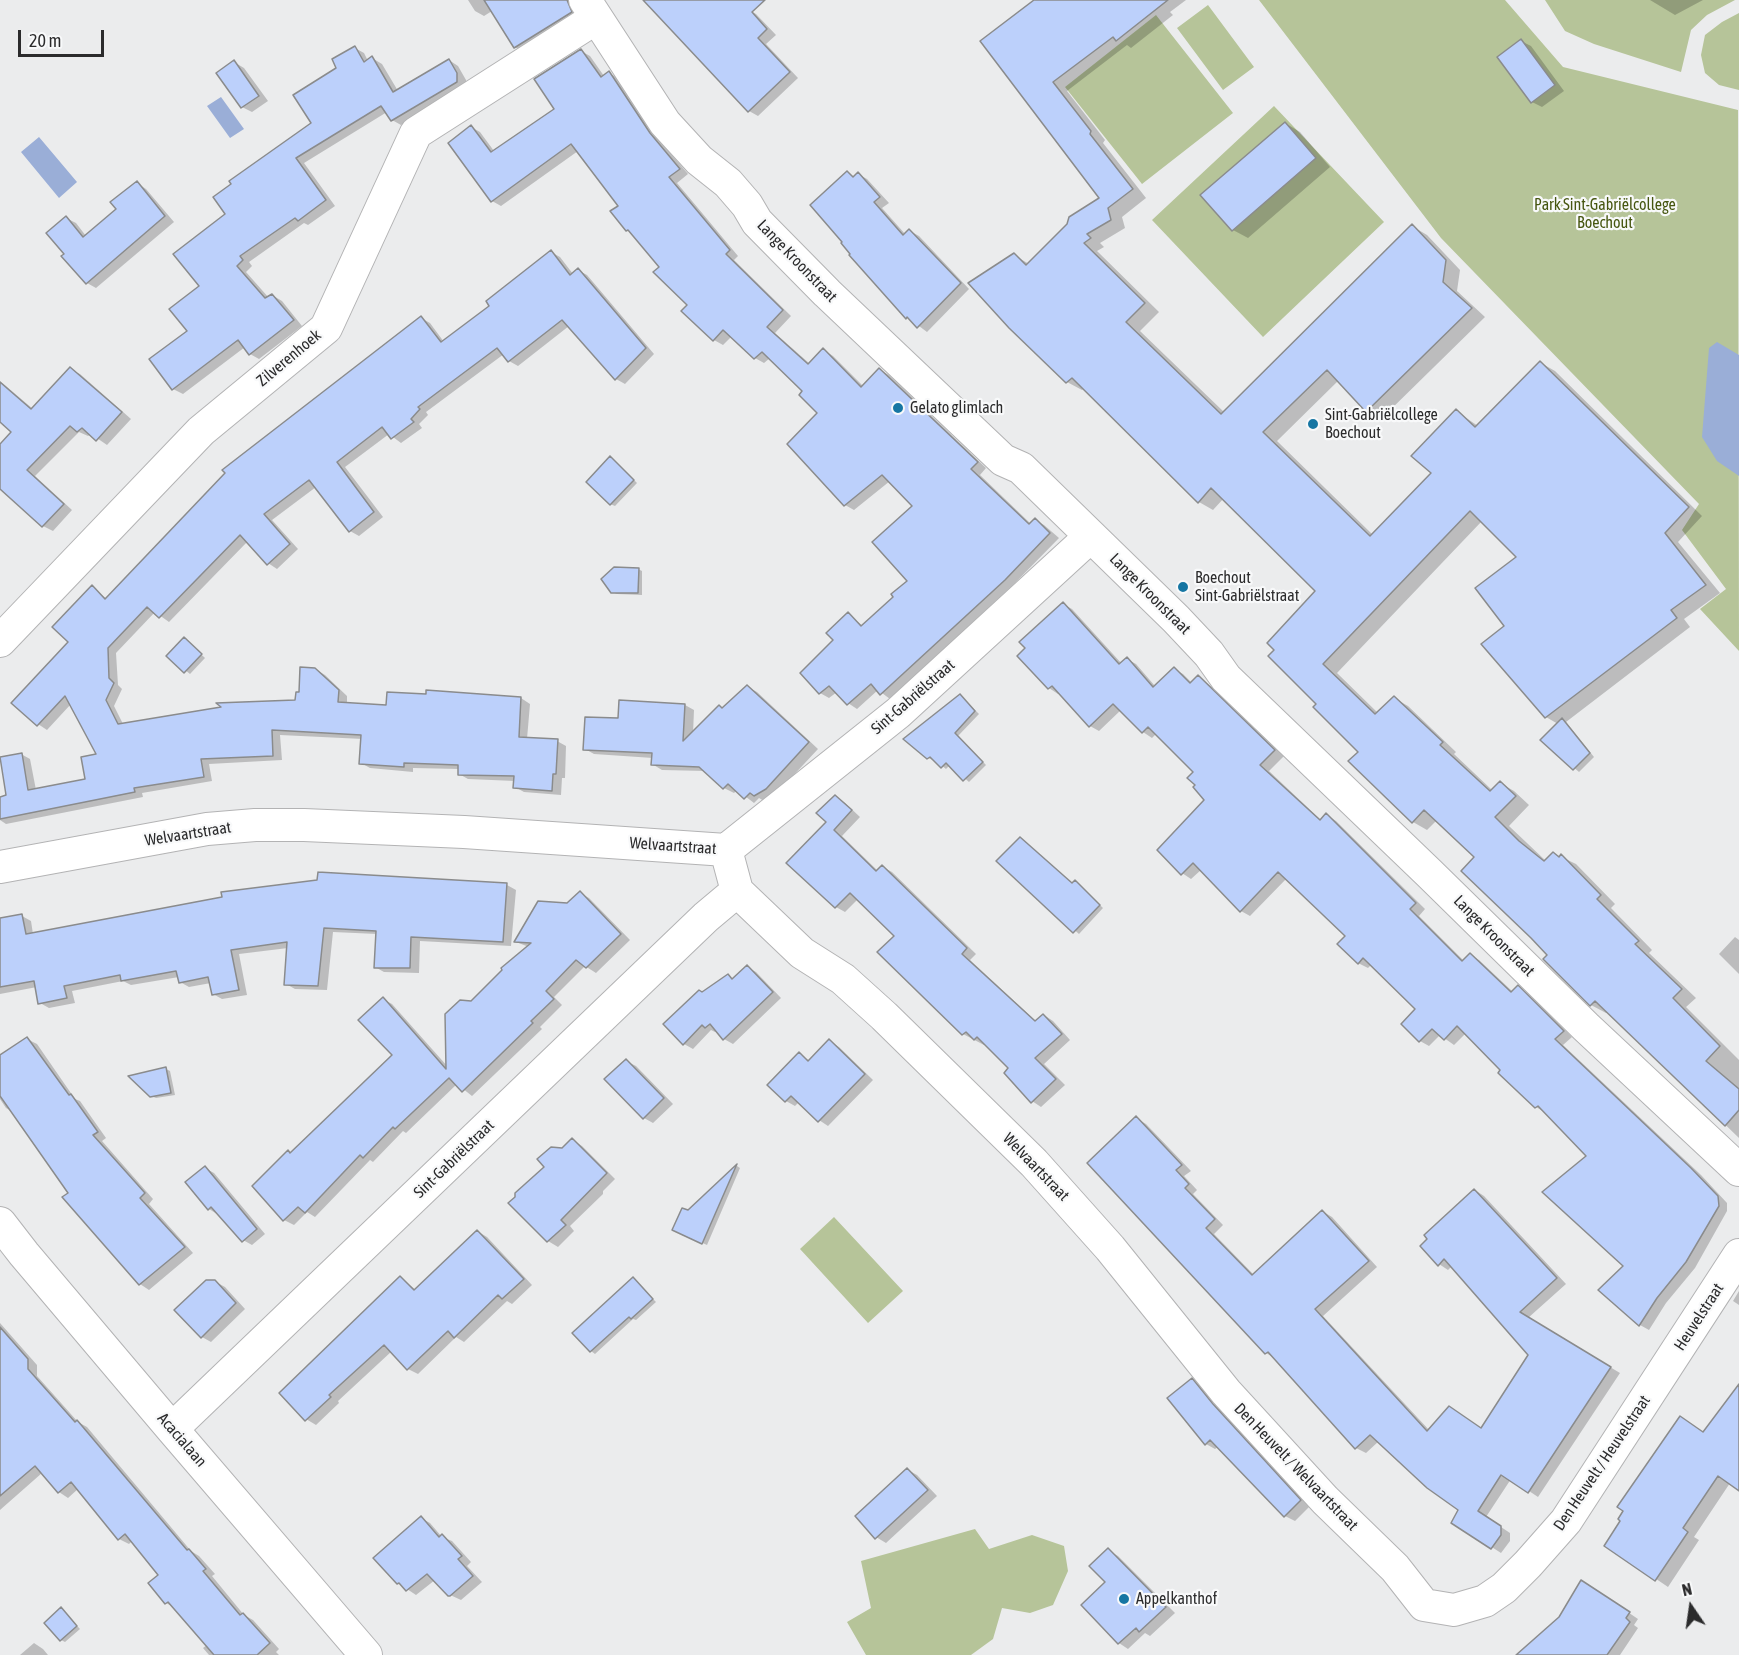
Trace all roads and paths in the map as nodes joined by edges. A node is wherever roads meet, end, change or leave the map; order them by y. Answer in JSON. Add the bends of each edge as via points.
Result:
{"nodes":[{"id":1,"x":591,"y":9,"type":"edge"},
{"id":2,"x":1091,"y":536,"type":"junction"},
{"id":3,"x":0,"y":641,"type":"edge"},
{"id":4,"x":726,"y":850,"type":"junction"},
{"id":5,"x":0,"y":867,"type":"edge"},
{"id":6,"x":737,"y":891,"type":"junction"},
{"id":7,"x":1739,"y":1170,"type":"edge"},
{"id":8,"x":0,"y":1223,"type":"edge"},
{"id":9,"x":1739,"y":1255,"type":"edge"},
{"id":10,"x":1173,"y":1325,"type":"joint"},
{"id":11,"x":1659,"y":1379,"type":"joint"},
{"id":12,"x":172,"y":1429,"type":"junction"},
{"id":13,"x":1424,"y":1605,"type":"joint"},
{"id":14,"x":366,"y":1655,"type":"edge"}],
"edges":[{"from":1,"to":2,"type":"street","name":"Lange Kroonstraat","via":[[665,123],[699,160],[728,183],[757,222],[1003,460],[1021,468]]},
{"from":1,"to":3,"type":"street","name":"Zilverenhoek","via":[[416,133],[326,328],[201,431]]},
{"from":2,"to":4,"type":"street","name":"Sint-Gabriëlstraat","via":[[898,713]]},
{"from":2,"to":7,"type":"street","name":"Lange Kroonstraat","via":[[1209,654],[1226,678]]},
{"from":4,"to":5,"type":"street","name":"Welvaartstraat","via":[[453,832],[255,825],[207,829]]},
{"from":4,"to":6,"type":"street","name":"Welvaartstraat"},
{"from":6,"to":10,"type":"street","name":"Welvaartstraat","via":[[802,953],[843,979],[884,1016],[1034,1163]]},
{"from":6,"to":12,"type":"street","name":"Sint-Gabriëlstraat"},
{"from":8,"to":12,"type":"street","name":"Acacialaan"},
{"from":9,"to":11,"type":"street","name":"Heuvelstraat"},
{"from":10,"to":13,"type":"street","name":"Den Heuvelt / Welvaartstraat","via":[[1226,1392],[1325,1500],[1395,1568]]},
{"from":11,"to":13,"type":"street","name":"Den Heuvelt / Heuvelstraat","via":[[1566,1521],[1504,1588],[1485,1601],[1454,1611]]},
{"from":12,"to":14,"type":"street","name":"Acacialaan"}]}
